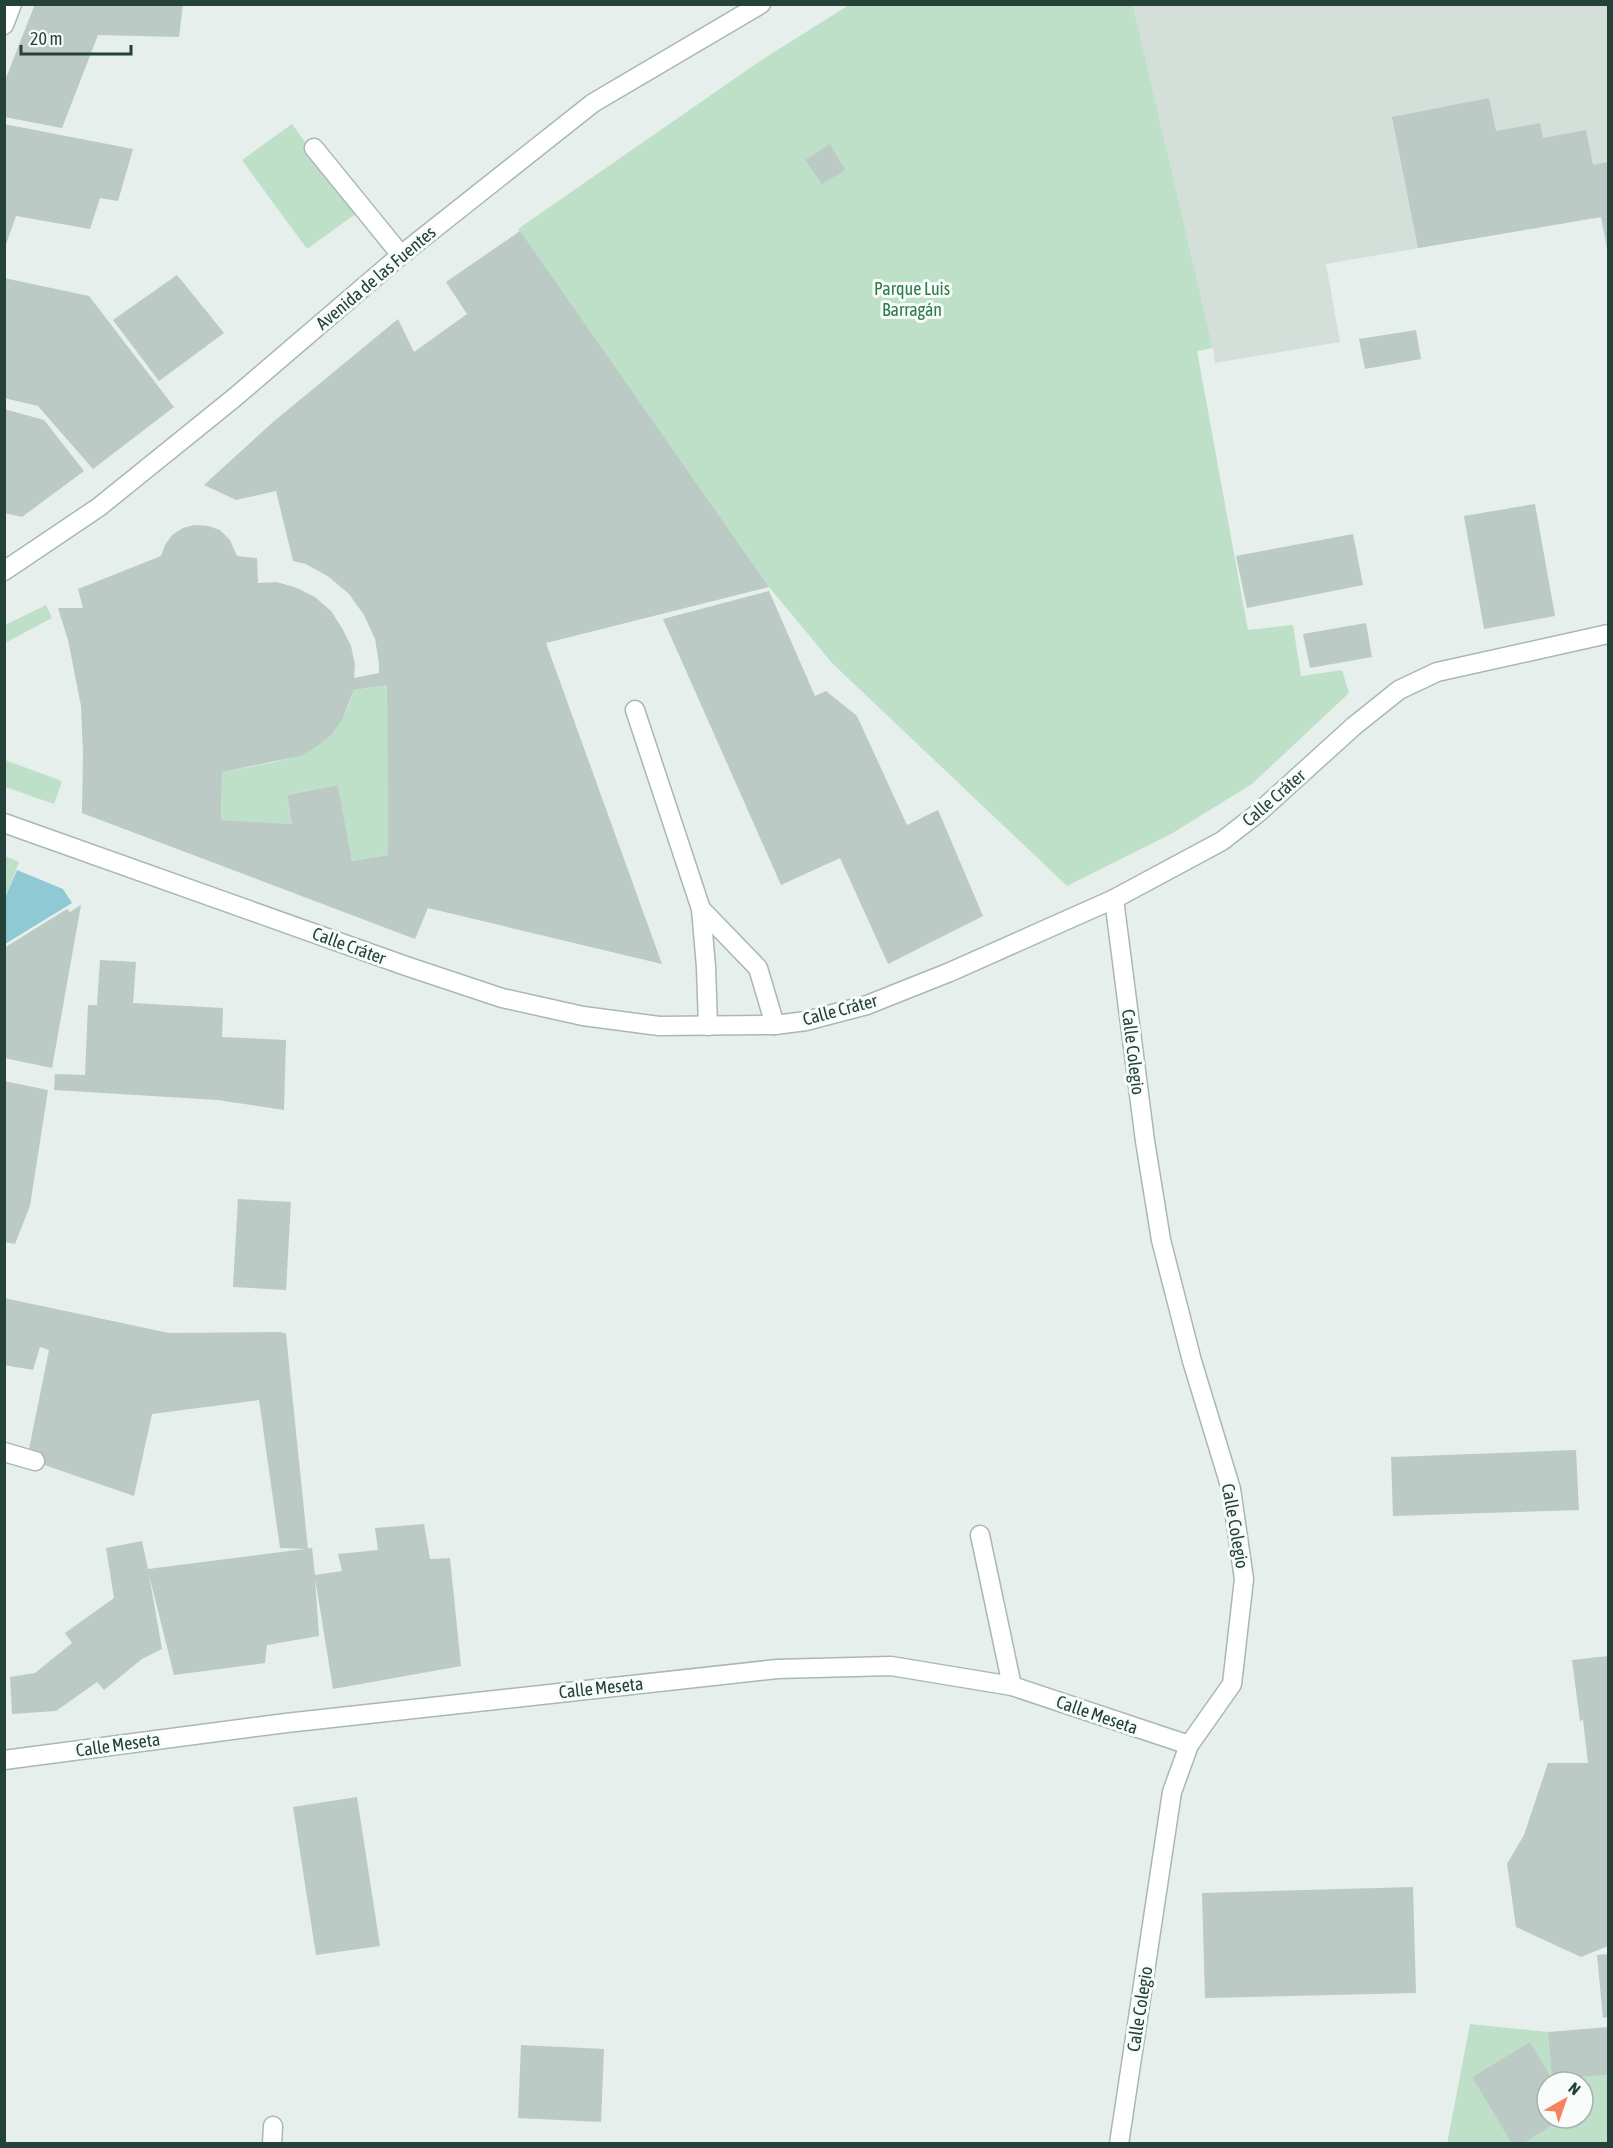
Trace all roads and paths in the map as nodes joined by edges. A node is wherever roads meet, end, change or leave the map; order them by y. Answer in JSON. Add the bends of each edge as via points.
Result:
{"nodes":[{"id":1,"x":12,"y":4,"type":"edge"},
{"id":2,"x":761,"y":4,"type":"edge"},
{"id":3,"x":4,"y":25,"type":"edge"},
{"id":4,"x":314,"y":148,"type":"dead end"},
{"id":5,"x":401,"y":255,"type":"junction"},
{"id":6,"x":4,"y":571,"type":"edge"},
{"id":7,"x":1608,"y":634,"type":"edge"},
{"id":8,"x":635,"y":710,"type":"dead end"},
{"id":9,"x":4,"y":823,"type":"edge"},
{"id":10,"x":1114,"y":899,"type":"junction"},
{"id":11,"x":701,"y":909,"type":"junction"},
{"id":12,"x":775,"y":1025,"type":"junction"},
{"id":13,"x":708,"y":1026,"type":"junction"},
{"id":14,"x":4,"y":1452,"type":"edge"},
{"id":15,"x":35,"y":1461,"type":"dead end"},
{"id":16,"x":980,"y":1535,"type":"dead end"},
{"id":17,"x":1012,"y":1686,"type":"junction"},
{"id":18,"x":1189,"y":1745,"type":"junction"},
{"id":19,"x":4,"y":1760,"type":"edge"},
{"id":20,"x":1119,"y":2144,"type":"edge"}],
"edges":[{"from":1,"to":3,"type":"street"},
{"from":2,"to":5,"type":"street","name":"Avenida de las Fuentes","via":[[593,103]]},
{"from":4,"to":5,"type":"street"},
{"from":5,"to":6,"type":"street","name":"Avenida de las Fuentes","via":[[99,507]]},
{"from":7,"to":10,"type":"street","name":"Calle Cráter","via":[[1437,672],[1399,690],[1222,841]]},
{"from":8,"to":11,"type":"street"},
{"from":9,"to":13,"type":"street","name":"Calle Cráter","via":[[502,998],[583,1016],[659,1026]]},
{"from":10,"to":12,"type":"street","name":"Calle Cráter","via":[[867,1005]]},
{"from":10,"to":18,"type":"street","name":"Calle Colegio","via":[[1144,1141],[1161,1240],[1191,1361],[1231,1489],[1244,1579],[1232,1684]]},
{"from":11,"to":12,"type":"street","via":[[758,968]]},
{"from":11,"to":13,"type":"street"},
{"from":12,"to":13,"type":"street","name":"Calle Cráter"},
{"from":14,"to":15,"type":"street"},
{"from":16,"to":17,"type":"street"},
{"from":17,"to":18,"type":"street","name":"Calle Meseta"},
{"from":17,"to":19,"type":"street","name":"Calle Meseta","via":[[891,1666],[777,1669],[286,1723]]},
{"from":18,"to":20,"type":"street","name":"Calle Colegio","via":[[1172,1792]]}]}
